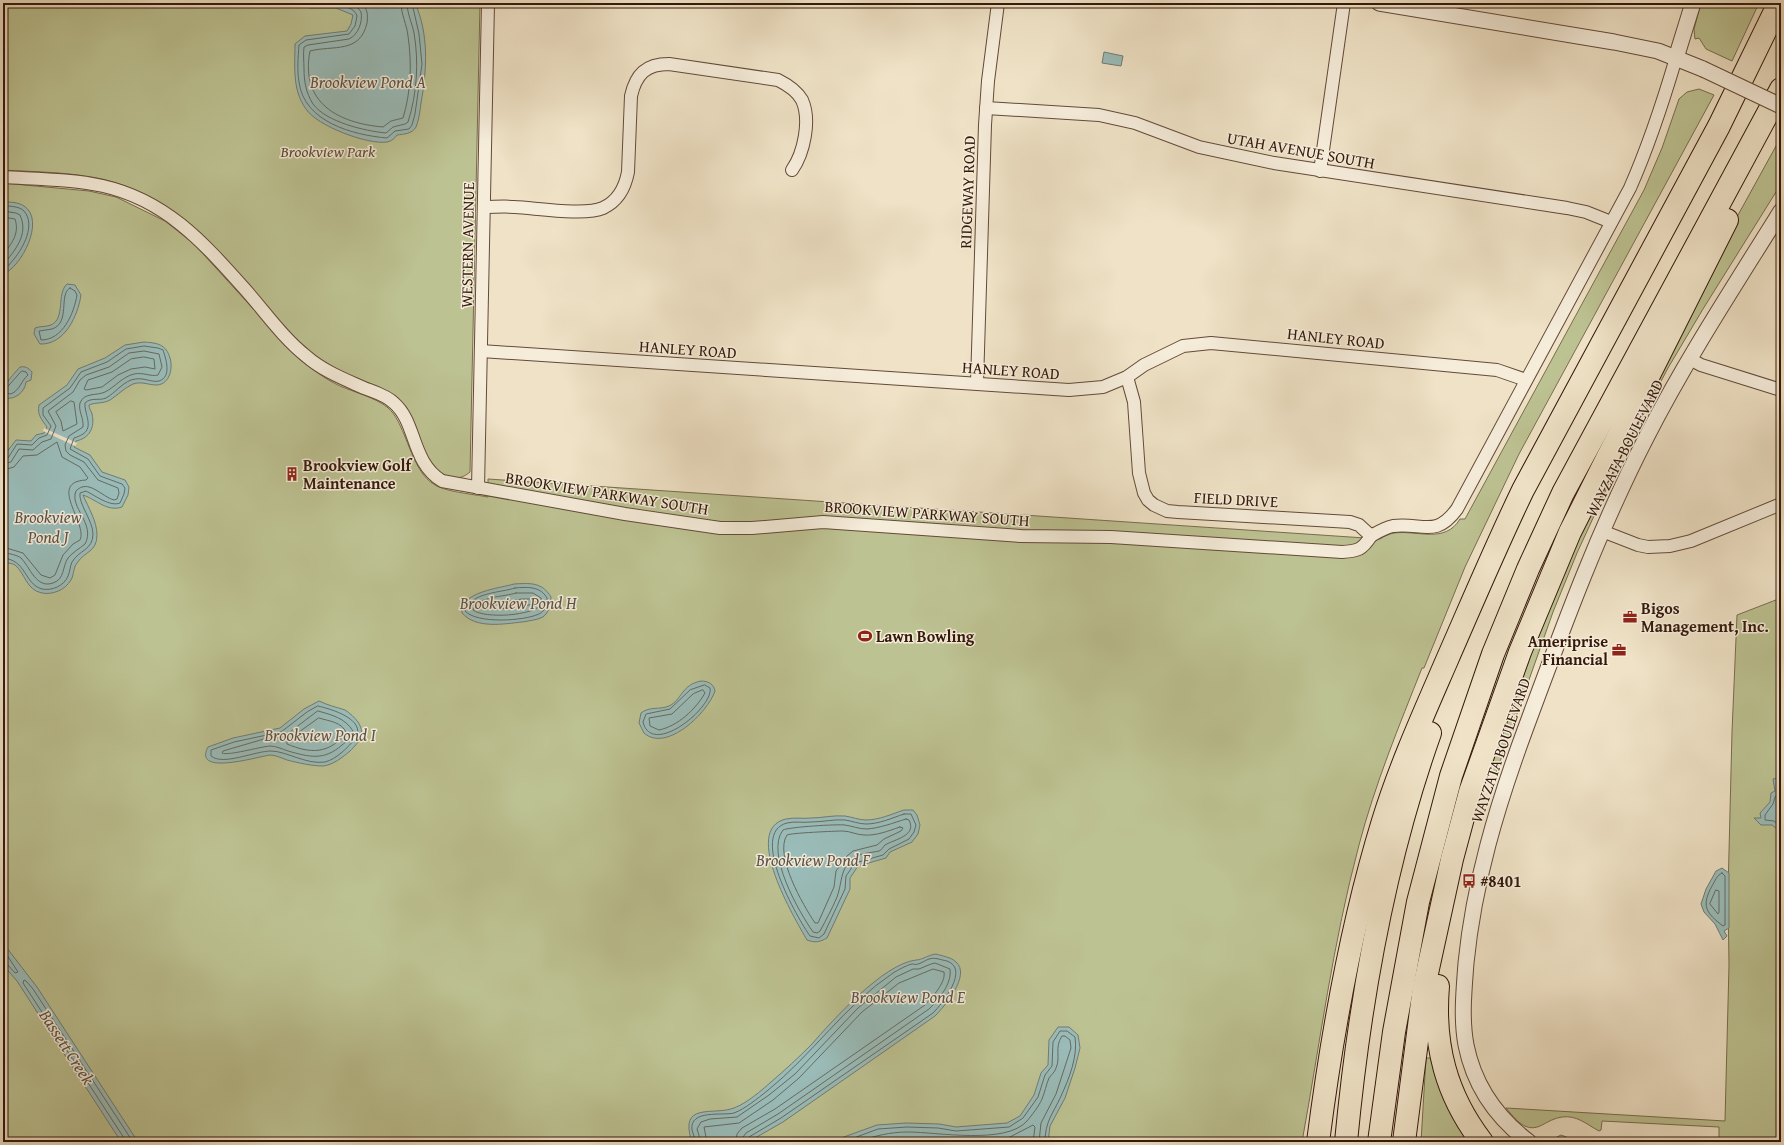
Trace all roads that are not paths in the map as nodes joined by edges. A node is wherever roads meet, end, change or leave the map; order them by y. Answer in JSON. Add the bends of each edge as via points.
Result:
{"nodes":[{"id":1,"x":488,"y":3,"type":"edge"},
{"id":2,"x":998,"y":3,"type":"edge"},
{"id":3,"x":1344,"y":3,"type":"edge"},
{"id":4,"x":1379,"y":3,"type":"edge"},
{"id":5,"x":1693,"y":3,"type":"edge"},
{"id":6,"x":1779,"y":3,"type":"edge"},
{"id":7,"x":1676,"y":58,"type":"junction"},
{"id":8,"x":1781,"y":89,"type":"edge"},
{"id":9,"x":1781,"y":107,"type":"edge"},
{"id":10,"x":986,"y":108,"type":"junction"},
{"id":11,"x":792,"y":170,"type":"dead end"},
{"id":12,"x":1320,"y":171,"type":"junction"},
{"id":13,"x":3,"y":177,"type":"edge"},
{"id":14,"x":484,"y":207,"type":"junction"},
{"id":15,"x":1781,"y":211,"type":"edge"},
{"id":16,"x":1611,"y":222,"type":"junction"},
{"id":17,"x":481,"y":351,"type":"junction"},
{"id":18,"x":1690,"y":359,"type":"junction"},
{"id":19,"x":1127,"y":377,"type":"junction"},
{"id":20,"x":1526,"y":380,"type":"junction"},
{"id":21,"x":977,"y":383,"type":"junction"},
{"id":22,"x":1781,"y":390,"type":"edge"},
{"id":23,"x":478,"y":488,"type":"junction"},
{"id":24,"x":1781,"y":504,"type":"edge"},
{"id":25,"x":1602,"y":531,"type":"junction"},
{"id":26,"x":1371,"y":536,"type":"junction"},
{"id":27,"x":1501,"y":536,"type":"junction"},
{"id":28,"x":1495,"y":721,"type":"junction"},
{"id":29,"x":1417,"y":1045,"type":"junction"},
{"id":30,"x":1462,"y":1110,"type":"junction"},
{"id":31,"x":1318,"y":1142,"type":"edge"},
{"id":32,"x":1346,"y":1142,"type":"edge"},
{"id":33,"x":1379,"y":1142,"type":"edge"},
{"id":34,"x":1404,"y":1142,"type":"edge"},
{"id":35,"x":1417,"y":1142,"type":"edge"},
{"id":36,"x":1482,"y":1142,"type":"edge"},
{"id":37,"x":1492,"y":1142,"type":"edge"},
{"id":38,"x":1529,"y":1142,"type":"edge"}],
"edges":[{"from":1,"to":14,"type":"street","name":"WESTERN AVENUE"},
{"from":2,"to":10,"type":"street","name":"RIDGEWAY ROAD"},
{"from":3,"to":12,"type":"street"},
{"from":4,"to":7,"type":"street","via":[[1614,42],[1658,51]]},
{"from":5,"to":7,"type":"street"},
{"from":6,"to":27,"type":"highway","via":[[1719,126],[1548,441]]},
{"from":7,"to":9,"type":"street","bridge":true},
{"from":7,"to":16,"type":"street","via":[[1646,152]]},
{"from":8,"to":33,"type":"highway","via":[[1563,492],[1493,654],[1451,776],[1418,902],[1394,1032]]},
{"from":9,"to":28,"type":"highway","via":[[1768,140],[1570,532],[1520,652]]},
{"from":10,"to":12,"type":"street","name":"UTAH AVENUE SOUTH","via":[[1099,115],[1135,123],[1199,147]]},
{"from":10,"to":21,"type":"street","name":"RIDGEWAY ROAD"},
{"from":11,"to":14,"type":"street","via":[[804,147],[806,118],[802,101],[792,88],[778,80],[661,64],[640,73],[634,84],[631,96],[626,183],[621,194],[611,203],[586,212]]},
{"from":12,"to":16,"type":"street","name":"UTAH AVENUE SOUTH","via":[[1567,208]]},
{"from":13,"to":23,"type":"street","name":"BROOKVIEW PARKWAY SOUTH","via":[[103,186],[152,204],[203,242],[304,355],[332,374],[381,395],[395,404],[425,465],[436,477],[442,481]]},
{"from":14,"to":17,"type":"street","name":"WESTERN AVENUE"},
{"from":15,"to":18,"type":"street","name":"WAYZATA BOULEVARD"},
{"from":16,"to":20,"type":"street"},
{"from":17,"to":21,"type":"street","name":"HANLEY ROAD"},
{"from":17,"to":23,"type":"street","name":"WESTERN AVENUE"},
{"from":18,"to":22,"type":"street","via":[[1701,365]]},
{"from":18,"to":25,"type":"street","name":"WAYZATA BOULEVARD","via":[[1647,436]]},
{"from":19,"to":20,"type":"street","name":"HANLEY ROAD","via":[[1144,365],[1183,346],[1211,343],[1497,370]]},
{"from":19,"to":21,"type":"street","name":"HANLEY ROAD","via":[[1103,387],[1069,390]]},
{"from":19,"to":26,"type":"street","name":"FIELD DRIVE","via":[[1134,402],[1140,484],[1148,500],[1154,505],[1167,511],[1178,512],[1350,522],[1359,525]]},
{"from":20,"to":26,"type":"street","via":[[1457,509],[1444,523],[1428,527],[1393,526]]},
{"from":23,"to":26,"type":"street","name":"BROOKVIEW PARKWAY SOUTH","via":[[625,514],[734,529],[823,522],[1021,536],[1111,537],[1342,552],[1360,550]]},
{"from":24,"to":25,"type":"street","via":[[1691,541],[1670,546],[1638,545]]},
{"from":25,"to":38,"type":"street","name":"WAYZATA BOULEVARD","via":[[1563,626],[1501,798],[1481,871],[1467,956],[1463,1003],[1471,1063],[1482,1088],[1502,1119]]},
{"from":27,"to":31,"type":"highway","via":[[1414,735],[1383,822],[1344,976]]},
{"from":27,"to":32,"type":"highway","via":[[1428,740],[1396,846],[1368,978],[1354,1067]]},
{"from":28,"to":29,"type":"highway","via":[[1470,792],[1452,859],[1424,987]]},
{"from":28,"to":30,"type":"highway","via":[[1456,881],[1437,1002],[1437,1036],[1441,1055],[1447,1078]]},
{"from":29,"to":34,"type":"highway"},
{"from":29,"to":35,"type":"highway","via":[[1421,1084]]},
{"from":30,"to":36,"type":"highway"},
{"from":30,"to":37,"type":"highway"}]}
